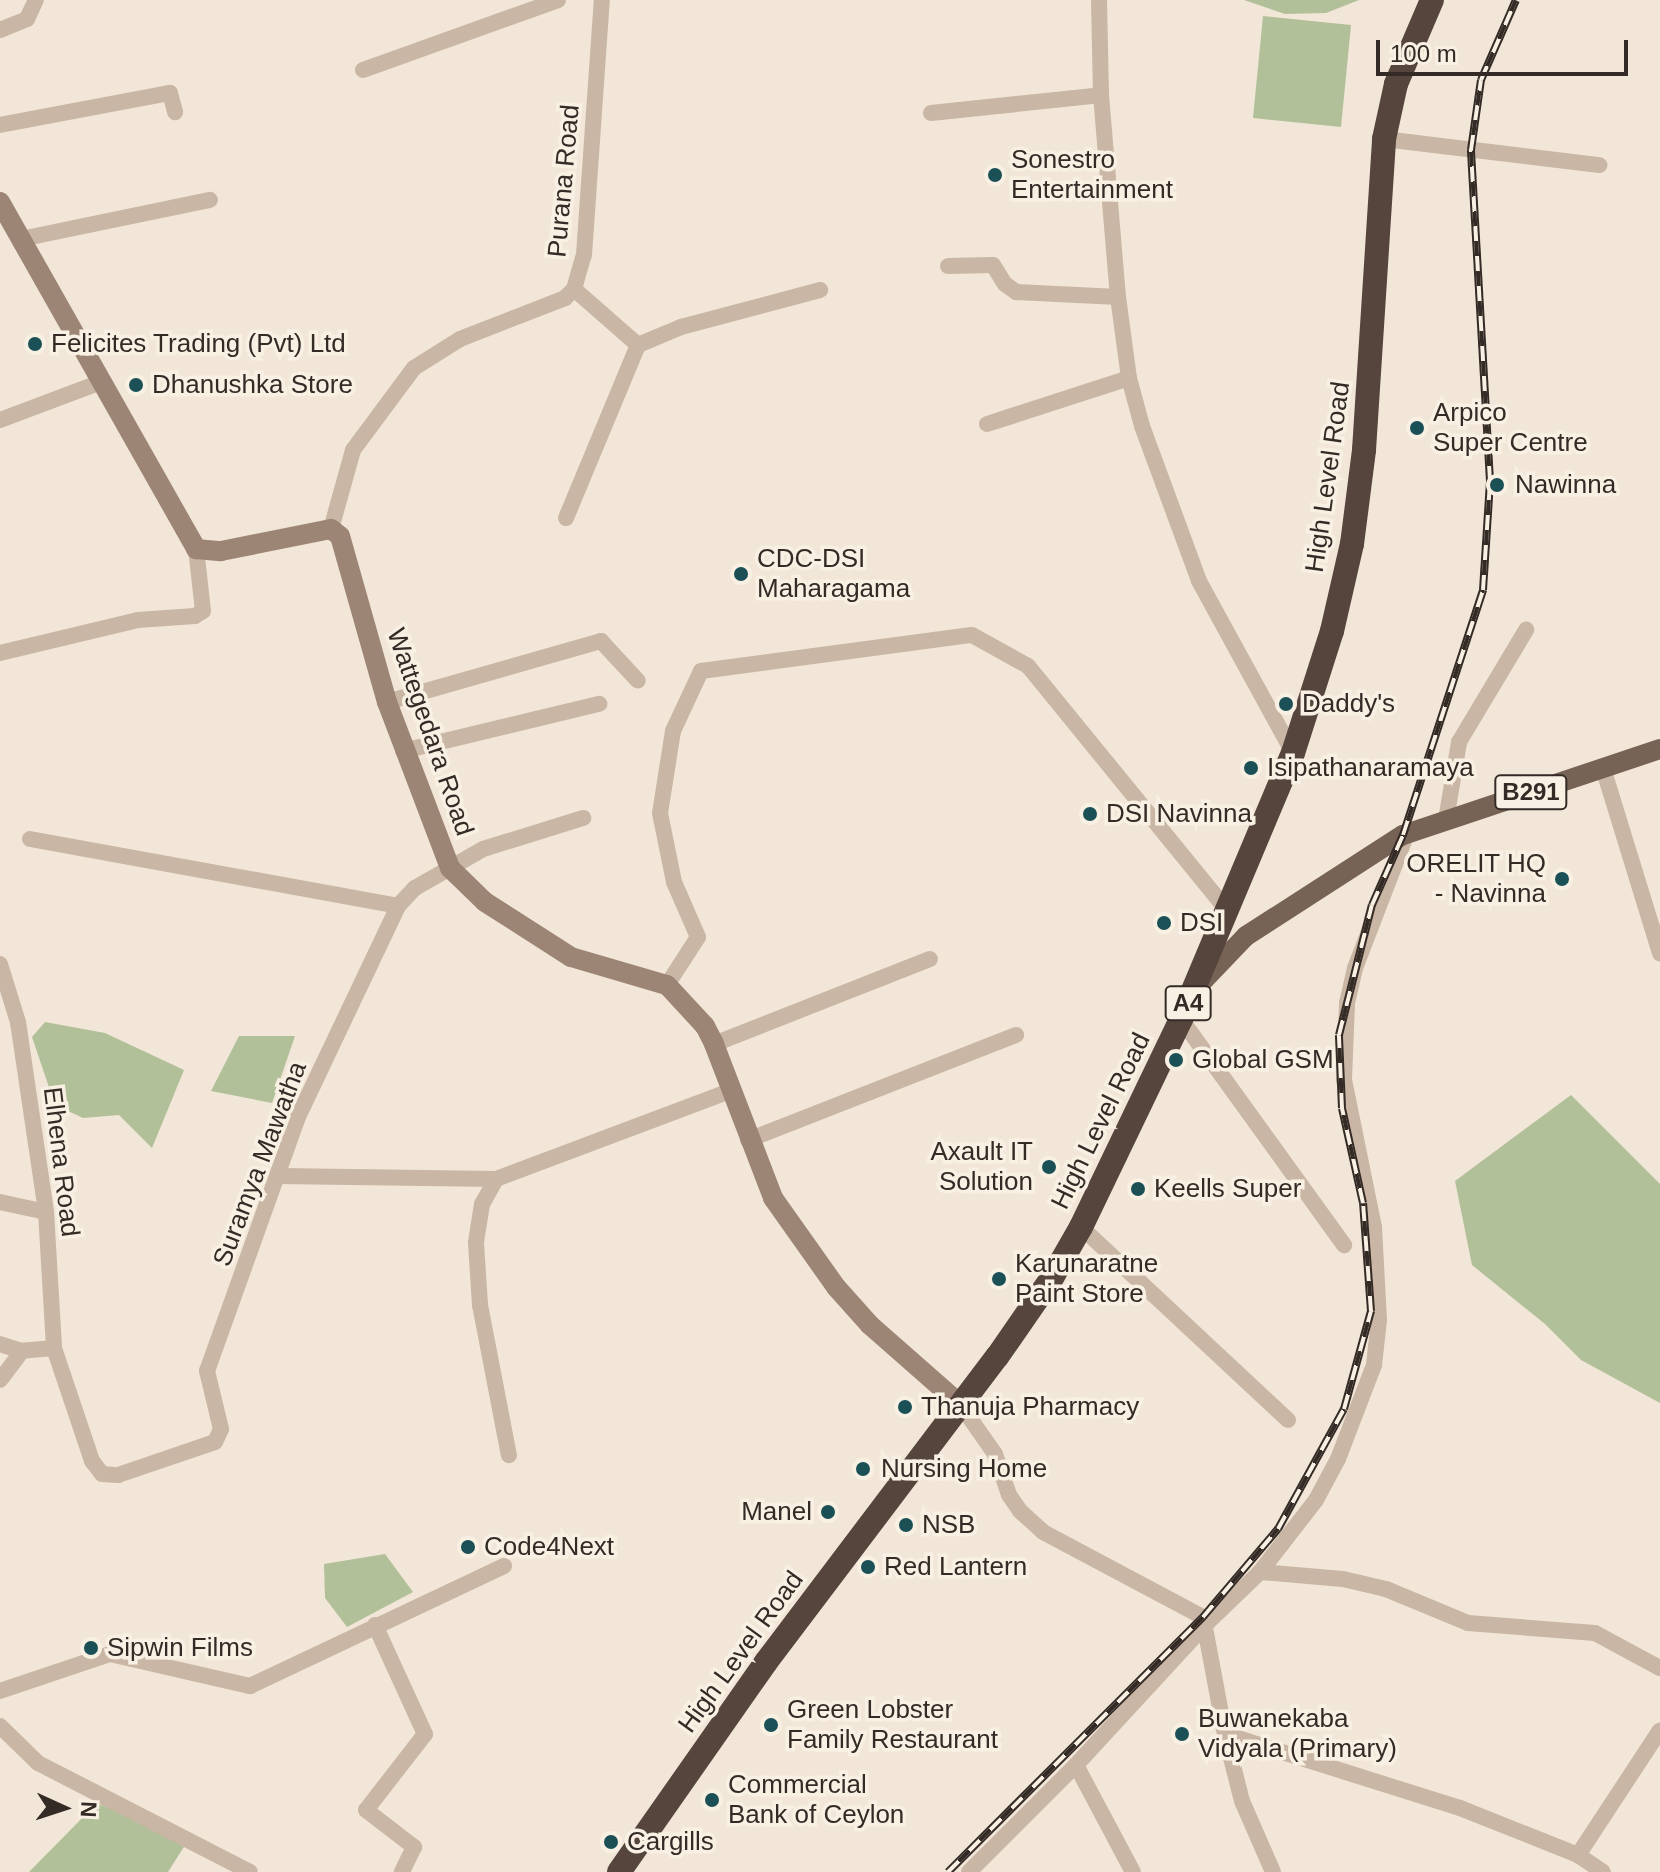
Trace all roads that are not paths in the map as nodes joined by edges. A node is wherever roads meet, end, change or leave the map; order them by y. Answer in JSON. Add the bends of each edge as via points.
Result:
{"nodes":[{"id":1,"x":36,"y":0,"type":"edge"},
{"id":2,"x":558,"y":0,"type":"edge"},
{"id":3,"x":602,"y":0,"type":"edge"},
{"id":4,"x":1099,"y":0,"type":"edge"},
{"id":5,"x":1432,"y":0,"type":"edge"},
{"id":6,"x":0,"y":30,"type":"edge"},
{"id":7,"x":363,"y":70,"type":"dead end"},
{"id":8,"x":1101,"y":95,"type":"junction"},
{"id":9,"x":175,"y":112,"type":"dead end"},
{"id":10,"x":931,"y":113,"type":"dead end"},
{"id":11,"x":0,"y":125,"type":"edge"},
{"id":12,"x":1384,"y":139,"type":"junction"},
{"id":13,"x":1599,"y":165,"type":"dead end"},
{"id":14,"x":210,"y":200,"type":"dead end"},
{"id":15,"x":0,"y":202,"type":"edge"},
{"id":16,"x":12,"y":235,"type":"edge"},
{"id":17,"x":948,"y":266,"type":"dead end"},
{"id":18,"x":574,"y":289,"type":"junction"},
{"id":19,"x":820,"y":290,"type":"dead end"},
{"id":20,"x":1118,"y":297,"type":"junction"},
{"id":21,"x":638,"y":345,"type":"junction"},
{"id":22,"x":1129,"y":378,"type":"junction"},
{"id":23,"x":101,"y":382,"type":"junction"},
{"id":24,"x":0,"y":420,"type":"edge"},
{"id":25,"x":987,"y":424,"type":"dead end"},
{"id":26,"x":566,"y":518,"type":"dead end"},
{"id":27,"x":331,"y":529,"type":"junction"},
{"id":28,"x":196,"y":549,"type":"junction"},
{"id":29,"x":1526,"y":630,"type":"dead end"},
{"id":30,"x":0,"y":653,"type":"edge"},
{"id":31,"x":638,"y":681,"type":"dead end"},
{"id":32,"x":387,"y":702,"type":"junction"},
{"id":33,"x":599,"y":704,"type":"dead end"},
{"id":34,"x":1660,"y":749,"type":"edge"},
{"id":35,"x":403,"y":751,"type":"junction"},
{"id":36,"x":1293,"y":753,"type":"junction"},
{"id":37,"x":1603,"y":768,"type":"junction"},
{"id":38,"x":583,"y":818,"type":"dead end"},
{"id":39,"x":1446,"y":820,"type":"junction"},
{"id":40,"x":1407,"y":833,"type":"junction"},
{"id":41,"x":30,"y":839,"type":"dead end"},
{"id":42,"x":450,"y":868,"type":"junction"},
{"id":43,"x":398,"y":906,"type":"junction"},
{"id":44,"x":1227,"y":910,"type":"junction"},
{"id":45,"x":1660,"y":953,"type":"edge"},
{"id":46,"x":930,"y":959,"type":"dead end"},
{"id":47,"x":0,"y":964,"type":"edge"},
{"id":48,"x":667,"y":985,"type":"junction"},
{"id":49,"x":1193,"y":991,"type":"junction"},
{"id":50,"x":1181,"y":1019,"type":"junction"},
{"id":51,"x":1016,"y":1035,"type":"dead end"},
{"id":52,"x":714,"y":1044,"type":"junction"},
{"id":53,"x":730,"y":1091,"type":"junction"},
{"id":54,"x":748,"y":1140,"type":"junction"},
{"id":55,"x":279,"y":1176,"type":"junction"},
{"id":56,"x":496,"y":1179,"type":"junction"},
{"id":57,"x":0,"y":1202,"type":"edge"},
{"id":58,"x":46,"y":1212,"type":"junction"},
{"id":59,"x":1081,"y":1227,"type":"junction"},
{"id":60,"x":1344,"y":1245,"type":"dead end"},
{"id":61,"x":0,"y":1344,"type":"edge"},
{"id":62,"x":54,"y":1348,"type":"junction"},
{"id":63,"x":22,"y":1351,"type":"junction"},
{"id":64,"x":207,"y":1371,"type":"joint"},
{"id":65,"x":0,"y":1380,"type":"edge"},
{"id":66,"x":960,"y":1404,"type":"junction"},
{"id":67,"x":1288,"y":1420,"type":"dead end"},
{"id":68,"x":509,"y":1455,"type":"dead end"},
{"id":69,"x":504,"y":1566,"type":"dead end"},
{"id":70,"x":1260,"y":1572,"type":"junction"},
{"id":71,"x":375,"y":1625,"type":"junction"},
{"id":72,"x":1205,"y":1625,"type":"junction"},
{"id":73,"x":1660,"y":1668,"type":"edge"},
{"id":74,"x":0,"y":1691,"type":"edge"},
{"id":75,"x":0,"y":1726,"type":"edge"},
{"id":76,"x":1660,"y":1730,"type":"edge"},
{"id":77,"x":1225,"y":1734,"type":"junction"},
{"id":78,"x":1076,"y":1765,"type":"junction"},
{"id":79,"x":1578,"y":1855,"type":"junction"},
{"id":80,"x":250,"y":1872,"type":"edge"},
{"id":81,"x":402,"y":1872,"type":"edge"},
{"id":82,"x":619,"y":1872,"type":"edge"},
{"id":83,"x":969,"y":1872,"type":"edge"},
{"id":84,"x":1133,"y":1872,"type":"edge"},
{"id":85,"x":1273,"y":1872,"type":"edge"},
{"id":86,"x":1603,"y":1872,"type":"edge"}],
"edges":[{"from":1,"to":6,"type":"street","via":[[27,19]]},
{"from":2,"to":7,"type":"street"},
{"from":3,"to":18,"type":"street","name":"Purana Road","via":[[584,255]]},
{"from":4,"to":8,"type":"street"},
{"from":5,"to":12,"type":"highway","name":"High Level Road","number":"A4","via":[[1396,84]]},
{"from":8,"to":10,"type":"street"},
{"from":8,"to":20,"type":"street"},
{"from":9,"to":11,"type":"street","via":[[170,93]]},
{"from":12,"to":13,"type":"street"},
{"from":12,"to":36,"type":"highway","name":"High Level Road","number":"A4","via":[[1369,400],[1352,544],[1332,631]]},
{"from":14,"to":16,"type":"street"},
{"from":15,"to":16,"type":"street"},
{"from":16,"to":23,"type":"street"},
{"from":17,"to":20,"type":"street","via":[[993,265],[1016,292]]},
{"from":18,"to":21,"type":"street"},
{"from":18,"to":27,"type":"street","name":"Purana Road","via":[[565,298],[460,339],[414,368],[353,450]]},
{"from":19,"to":21,"type":"street","via":[[681,327]]},
{"from":20,"to":22,"type":"street"},
{"from":21,"to":26,"type":"street"},
{"from":22,"to":25,"type":"street"},
{"from":22,"to":36,"type":"street","via":[[1199,581]]},
{"from":23,"to":24,"type":"street"},
{"from":23,"to":28,"type":"street"},
{"from":27,"to":28,"type":"street","via":[[221,551]]},
{"from":27,"to":32,"type":"street","name":"Wattegedara Road","via":[[340,536]]},
{"from":28,"to":30,"type":"street","via":[[203,611],[195,616],[138,620]]},
{"from":29,"to":39,"type":"street","via":[[1459,742]]},
{"from":31,"to":32,"type":"street","via":[[601,641]]},
{"from":32,"to":35,"type":"street","name":"Wattegedara Road"},
{"from":33,"to":35,"type":"street"},
{"from":34,"to":37,"type":"main road","number":"B291"},
{"from":35,"to":42,"type":"street","name":"Wattegedara Road"},
{"from":36,"to":44,"type":"highway","name":"High Level Road","number":"A4"},
{"from":37,"to":39,"type":"main road","number":"B291"},
{"from":37,"to":45,"type":"street"},
{"from":38,"to":42,"type":"street","name":"Suramya Mawatha","via":[[483,849]]},
{"from":39,"to":40,"type":"main road","number":"B291"},
{"from":40,"to":49,"type":"main road","number":"B291","via":[[1246,936]]},
{"from":40,"to":70,"type":"street","via":[[1355,968],[1343,1040],[1344,1079],[1374,1227],[1379,1320],[1374,1365],[1338,1459],[1316,1500]]},
{"from":41,"to":43,"type":"street"},
{"from":42,"to":43,"type":"street","name":"Suramya Mawatha","via":[[415,888]]},
{"from":42,"to":48,"type":"street","name":"Wattegedara Road","via":[[485,902],[571,957]]},
{"from":43,"to":55,"type":"street","name":"Suramya Mawatha","via":[[297,1119]]},
{"from":44,"to":48,"type":"street","via":[[1028,666],[972,635],[701,671],[673,731],[660,813],[674,882],[698,937]]},
{"from":44,"to":49,"type":"highway","name":"High Level Road","number":"A4"},
{"from":46,"to":52,"type":"street"},
{"from":47,"to":58,"type":"street","name":"Elhena Road","via":[[18,1022]]},
{"from":48,"to":52,"type":"street","via":[[705,1026]]},
{"from":49,"to":50,"type":"highway","name":"High Level Road","number":"A4"},
{"from":50,"to":59,"type":"highway","name":"High Level Road","number":"A4"},
{"from":50,"to":60,"type":"street"},
{"from":51,"to":54,"type":"street"},
{"from":52,"to":53,"type":"street"},
{"from":53,"to":54,"type":"street"},
{"from":53,"to":56,"type":"street"},
{"from":54,"to":66,"type":"street","via":[[773,1198],[836,1287],[870,1325]]},
{"from":55,"to":56,"type":"street"},
{"from":55,"to":64,"type":"street","name":"Suramya Mawatha"},
{"from":56,"to":68,"type":"street","via":[[482,1204],[476,1243],[480,1305]]},
{"from":57,"to":58,"type":"street"},
{"from":58,"to":62,"type":"street","name":"Elhena Road"},
{"from":59,"to":66,"type":"highway","name":"High Level Road","number":"A4","via":[[1029,1312]]},
{"from":59,"to":67,"type":"street"},
{"from":61,"to":63,"type":"street"},
{"from":62,"to":63,"type":"street"},
{"from":62,"to":64,"type":"street","name":"Elhena Road","via":[[92,1461],[102,1474],[118,1475],[215,1442],[221,1429]]},
{"from":63,"to":65,"type":"street"},
{"from":66,"to":72,"type":"street","via":[[995,1454],[1009,1495],[1043,1532],[1203,1617]]},
{"from":66,"to":82,"type":"highway","name":"High Level Road","number":"A4","via":[[766,1662]]},
{"from":69,"to":71,"type":"street"},
{"from":70,"to":72,"type":"street"},
{"from":70,"to":73,"type":"street","via":[[1343,1579],[1386,1589],[1468,1623],[1595,1633]]},
{"from":71,"to":74,"type":"street","via":[[250,1686],[110,1654]]},
{"from":71,"to":81,"type":"street","via":[[425,1734],[366,1810],[414,1847]]},
{"from":72,"to":77,"type":"street"},
{"from":72,"to":78,"type":"street"},
{"from":75,"to":80,"type":"street","via":[[38,1763]]},
{"from":76,"to":79,"type":"street"},
{"from":77,"to":79,"type":"street","via":[[1460,1808]]},
{"from":77,"to":85,"type":"street","via":[[1242,1801]]},
{"from":78,"to":83,"type":"street"},
{"from":78,"to":84,"type":"street"},
{"from":79,"to":86,"type":"street"}]}
